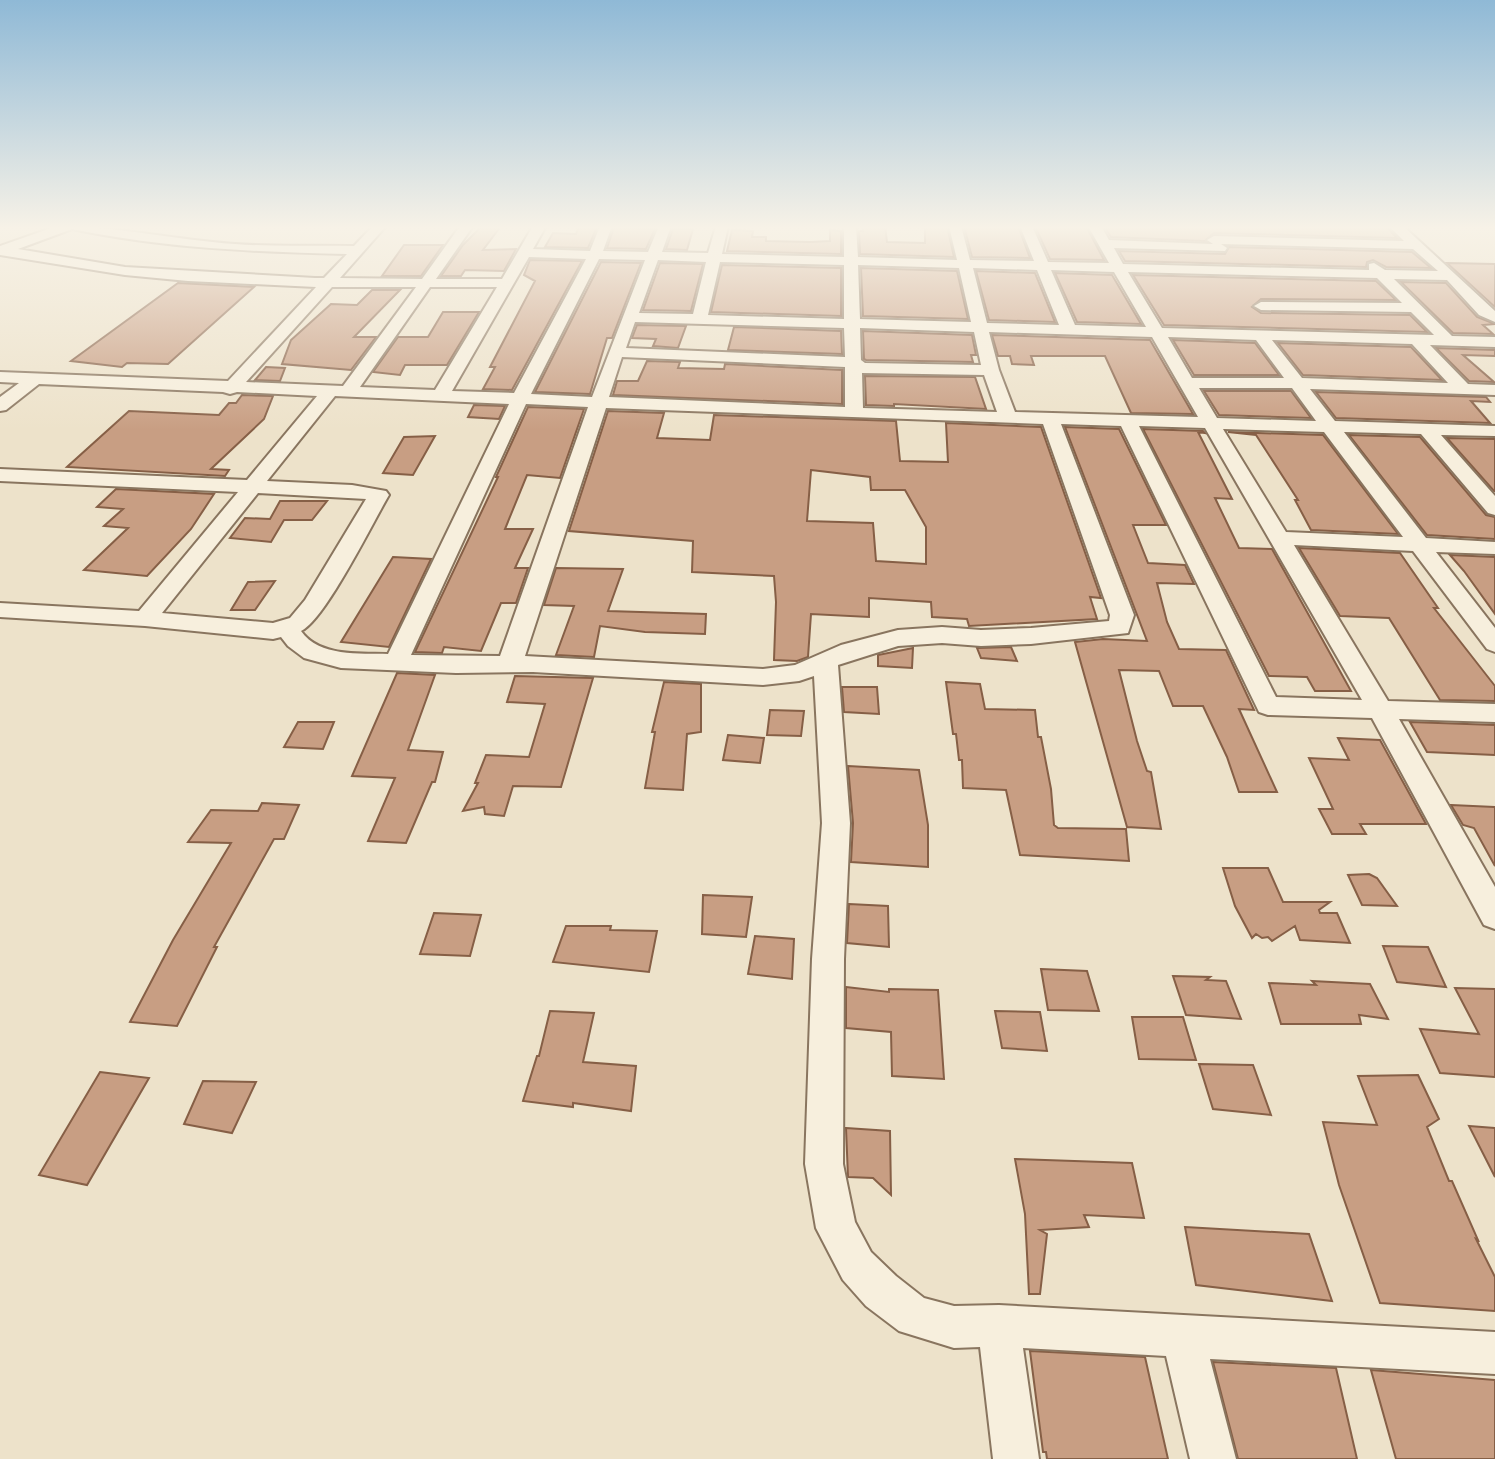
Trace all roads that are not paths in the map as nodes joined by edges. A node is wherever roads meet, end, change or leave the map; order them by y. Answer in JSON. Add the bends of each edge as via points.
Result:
{"nodes":[{"id":1,"x":317,"y":294,"type":"edge"},
{"id":2,"x":416,"y":294,"type":"edge"},
{"id":3,"x":499,"y":294,"type":"edge"},
{"id":4,"x":574,"y":294,"type":"edge"},
{"id":5,"x":639,"y":294,"type":"edge"},
{"id":6,"x":706,"y":294,"type":"edge"},
{"id":7,"x":852,"y":294,"type":"edge"},
{"id":8,"x":971,"y":294,"type":"edge"},
{"id":9,"x":1054,"y":294,"type":"edge"},
{"id":10,"x":1134,"y":294,"type":"edge"},
{"id":11,"x":1253,"y":294,"type":"edge"},
{"id":12,"x":1401,"y":294,"type":"edge"},
{"id":13,"x":1467,"y":294,"type":"edge"},
{"id":14,"x":1255,"y":297,"type":"junction"},
{"id":15,"x":1415,"y":308,"type":"junction"},
{"id":16,"x":630,"y":317,"type":"junction"},
{"id":17,"x":1495,"y":317,"type":"edge"},
{"id":18,"x":699,"y":319,"type":"junction"},
{"id":19,"x":852,"y":324,"type":"junction"},
{"id":20,"x":979,"y":327,"type":"junction"},
{"id":21,"x":1069,"y":329,"type":"junction"},
{"id":22,"x":1157,"y":333,"type":"junction"},
{"id":23,"x":1260,"y":335,"type":"junction"},
{"id":24,"x":1282,"y":336,"type":"junction"},
{"id":25,"x":1417,"y":340,"type":"junction"},
{"id":26,"x":1448,"y":341,"type":"junction"},
{"id":27,"x":1494,"y":343,"type":"edge"},
{"id":28,"x":616,"y":352,"type":"junction"},
{"id":29,"x":853,"y":362,"type":"junction"},
{"id":30,"x":991,"y":370,"type":"junction"},
{"id":31,"x":0,"y":377,"type":"edge"},
{"id":32,"x":33,"y":380,"type":"junction"},
{"id":33,"x":1186,"y":383,"type":"junction"},
{"id":34,"x":1297,"y":383,"type":"junction"},
{"id":35,"x":1462,"y":388,"type":"junction"},
{"id":36,"x":230,"y":389,"type":"junction"},
{"id":37,"x":1495,"y":390,"type":"edge"},
{"id":38,"x":338,"y":393,"type":"junction"},
{"id":39,"x":440,"y":397,"type":"junction"},
{"id":40,"x":519,"y":401,"type":"junction"},
{"id":41,"x":600,"y":403,"type":"junction"},
{"id":42,"x":0,"y":406,"type":"edge"},
{"id":43,"x":854,"y":414,"type":"junction"},
{"id":44,"x":1008,"y":417,"type":"junction"},
{"id":45,"x":1049,"y":418,"type":"junction"},
{"id":46,"x":1127,"y":420,"type":"junction"},
{"id":47,"x":1209,"y":423,"type":"junction"},
{"id":48,"x":1330,"y":427,"type":"junction"},
{"id":49,"x":1426,"y":429,"type":"junction"},
{"id":50,"x":1495,"y":431,"type":"edge"},
{"id":51,"x":0,"y":475,"type":"edge"},
{"id":52,"x":253,"y":488,"type":"junction"},
{"id":53,"x":1495,"y":509,"type":"edge"},
{"id":54,"x":1277,"y":538,"type":"junction"},
{"id":55,"x":1420,"y":545,"type":"junction"},
{"id":56,"x":1495,"y":548,"type":"edge"},
{"id":57,"x":0,"y":610,"type":"edge"},
{"id":58,"x":145,"y":619,"type":"junction"},
{"id":59,"x":287,"y":628,"type":"junction"},
{"id":60,"x":1495,"y":644,"type":"edge"},
{"id":61,"x":396,"y":662,"type":"junction"},
{"id":62,"x":826,"y":662,"type":"junction"},
{"id":63,"x":510,"y":664,"type":"junction"},
{"id":64,"x":1380,"y":709,"type":"junction"},
{"id":65,"x":1495,"y":713,"type":"edge"},
{"id":66,"x":1495,"y":916,"type":"edge"},
{"id":67,"x":999,"y":1326,"type":"junction"},
{"id":68,"x":1183,"y":1336,"type":"junction"},
{"id":69,"x":1495,"y":1353,"type":"edge"},
{"id":70,"x":1016,"y":1459,"type":"edge"},
{"id":71,"x":1213,"y":1459,"type":"edge"}],
"edges":[{"from":1,"to":36,"type":"street"},
{"from":2,"to":38,"type":"street"},
{"from":3,"to":39,"type":"street"},
{"from":4,"to":40,"type":"street"},
{"from":5,"to":16,"type":"street"},
{"from":6,"to":18,"type":"street"},
{"from":7,"to":19,"type":"street"},
{"from":8,"to":20,"type":"street"},
{"from":9,"to":21,"type":"street"},
{"from":10,"to":22,"type":"street"},
{"from":11,"to":14,"type":"street"},
{"from":12,"to":15,"type":"street"},
{"from":13,"to":17,"type":"street","via":[[1483,312]]},
{"from":14,"to":15,"type":"street"},
{"from":14,"to":24,"type":"street"},
{"from":15,"to":26,"type":"street"},
{"from":16,"to":18,"type":"street"},
{"from":16,"to":28,"type":"street"},
{"from":18,"to":19,"type":"street"},
{"from":19,"to":20,"type":"street"},
{"from":19,"to":29,"type":"street"},
{"from":20,"to":21,"type":"street"},
{"from":20,"to":30,"type":"street"},
{"from":21,"to":22,"type":"street"},
{"from":22,"to":23,"type":"street"},
{"from":22,"to":33,"type":"street"},
{"from":23,"to":24,"type":"street"},
{"from":23,"to":34,"type":"street"},
{"from":24,"to":25,"type":"street"},
{"from":25,"to":26,"type":"street"},
{"from":25,"to":35,"type":"street"},
{"from":26,"to":27,"type":"street"},
{"from":28,"to":29,"type":"street"},
{"from":28,"to":41,"type":"street"},
{"from":29,"to":30,"type":"street","via":[[861,368]]},
{"from":29,"to":43,"type":"street"},
{"from":30,"to":44,"type":"street"},
{"from":31,"to":32,"type":"street"},
{"from":32,"to":36,"type":"street"},
{"from":32,"to":42,"type":"street"},
{"from":33,"to":34,"type":"street"},
{"from":33,"to":47,"type":"street"},
{"from":34,"to":35,"type":"street"},
{"from":34,"to":48,"type":"street"},
{"from":35,"to":37,"type":"street"},
{"from":36,"to":38,"type":"street"},
{"from":38,"to":39,"type":"street"},
{"from":38,"to":52,"type":"street"},
{"from":39,"to":40,"type":"street"},
{"from":40,"to":41,"type":"street"},
{"from":40,"to":61,"type":"street"},
{"from":41,"to":43,"type":"street"},
{"from":41,"to":63,"type":"street"},
{"from":43,"to":44,"type":"street"},
{"from":44,"to":45,"type":"street"},
{"from":45,"to":46,"type":"street"},
{"from":45,"to":62,"type":"street","via":[[1122,615],[1120,628],[1031,636],[898,638]]},
{"from":46,"to":47,"type":"street"},
{"from":46,"to":64,"type":"street","via":[[1269,706]]},
{"from":47,"to":48,"type":"street"},
{"from":47,"to":54,"type":"street"},
{"from":48,"to":49,"type":"street"},
{"from":48,"to":55,"type":"street"},
{"from":49,"to":50,"type":"street"},
{"from":49,"to":53,"type":"street"},
{"from":51,"to":52,"type":"street"},
{"from":52,"to":58,"type":"street"},
{"from":52,"to":59,"type":"street","via":[[379,495],[314,604],[305,617]]},
{"from":54,"to":55,"type":"street"},
{"from":54,"to":64,"type":"street"},
{"from":55,"to":56,"type":"street"},
{"from":55,"to":60,"type":"street"},
{"from":57,"to":58,"type":"street"},
{"from":58,"to":59,"type":"street","via":[[253,630]]},
{"from":59,"to":61,"type":"street","via":[[313,652],[341,660]]},
{"from":61,"to":63,"type":"street"},
{"from":62,"to":63,"type":"street","via":[[799,673],[763,677]]},
{"from":62,"to":67,"type":"street","via":[[836,823],[824,1164],[836,1228],[858,1266],[914,1316],[954,1327]]},
{"from":64,"to":65,"type":"street"},
{"from":64,"to":66,"type":"street"},
{"from":67,"to":68,"type":"street"},
{"from":67,"to":70,"type":"street"},
{"from":68,"to":69,"type":"street"},
{"from":68,"to":71,"type":"street"}]}
